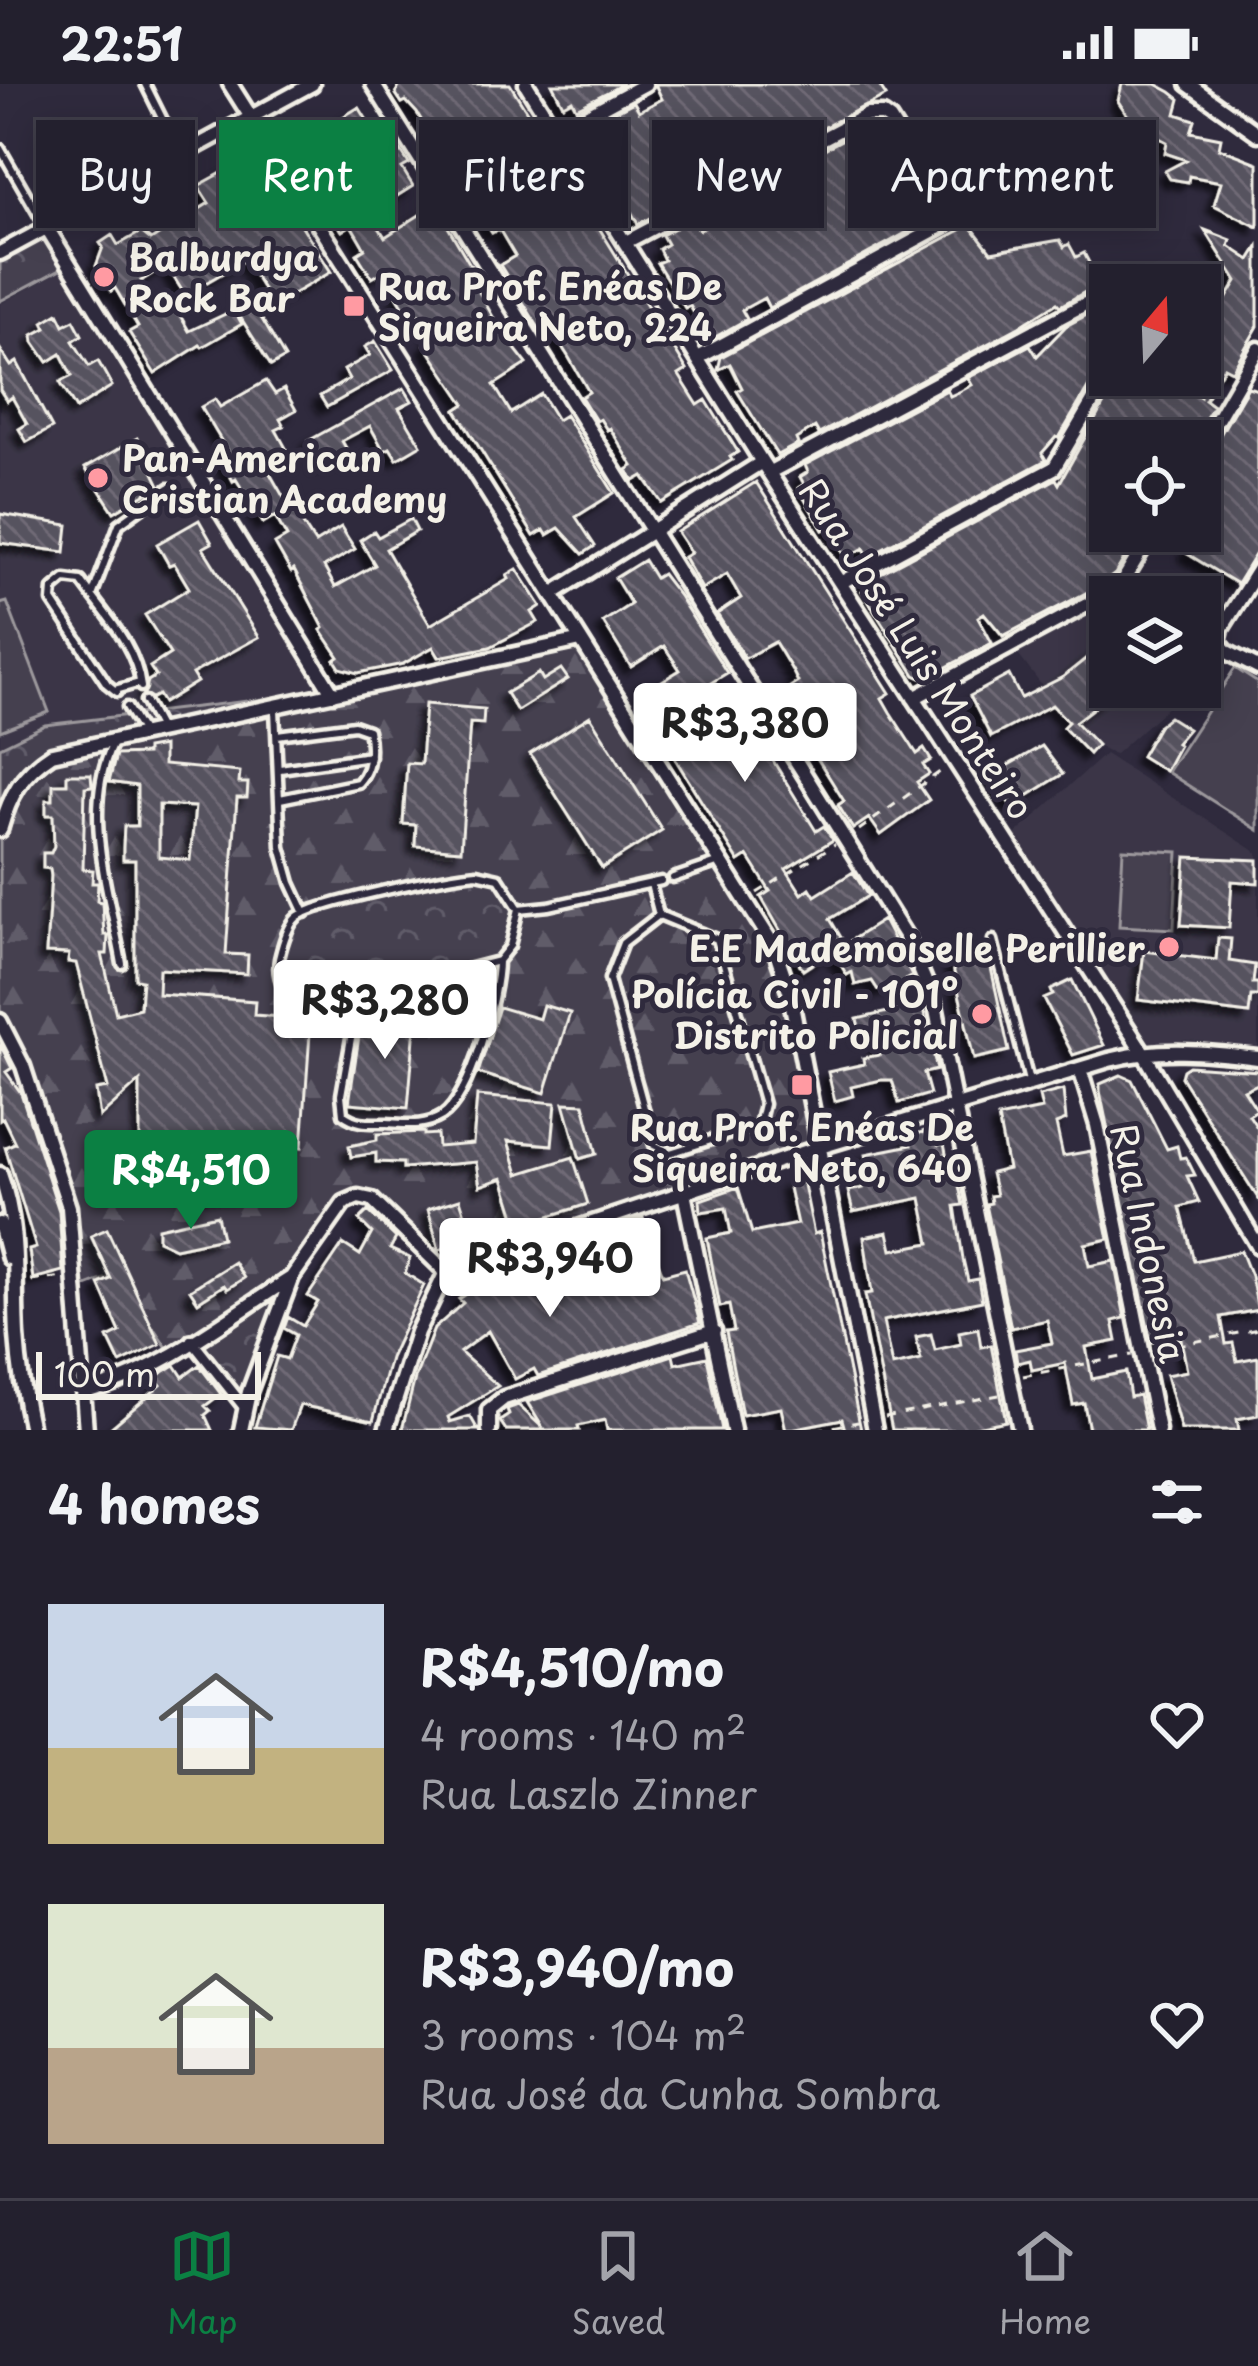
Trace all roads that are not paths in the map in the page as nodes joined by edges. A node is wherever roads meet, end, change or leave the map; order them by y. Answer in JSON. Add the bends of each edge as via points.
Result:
{"nodes":[{"id":1,"x":145,"y":84,"type":"edge"},
{"id":2,"x":230,"y":84,"type":"edge"},
{"id":3,"x":312,"y":84,"type":"edge"},
{"id":4,"x":373,"y":84,"type":"edge"},
{"id":5,"x":526,"y":84,"type":"edge"},
{"id":6,"x":645,"y":84,"type":"edge"},
{"id":7,"x":1188,"y":84,"type":"edge"},
{"id":8,"x":252,"y":118,"type":"junction"},
{"id":9,"x":163,"y":120,"type":"edge"},
{"id":10,"x":551,"y":120,"type":"edge"},
{"id":11,"x":578,"y":120,"type":"edge"},
{"id":12,"x":1258,"y":134,"type":"edge"},
{"id":13,"x":0,"y":148,"type":"edge"},
{"id":14,"x":195,"y":148,"type":"edge"},
{"id":15,"x":36,"y":209,"type":"edge"},
{"id":16,"x":47,"y":228,"type":"joint"},
{"id":17,"x":617,"y":228,"type":"edge"},
{"id":18,"x":626,"y":242,"type":"junction"},
{"id":19,"x":0,"y":253,"type":"edge"},
{"id":20,"x":1089,"y":304,"type":"edge"},
{"id":21,"x":1258,"y":349,"type":"edge"},
{"id":22,"x":698,"y":358,"type":"junction"},
{"id":23,"x":1251,"y":375,"type":"edge"},
{"id":24,"x":1096,"y":396,"type":"edge"},
{"id":25,"x":1220,"y":420,"type":"edge"},
{"id":26,"x":766,"y":467,"type":"junction"},
{"id":27,"x":169,"y":488,"type":"dead end"},
{"id":28,"x":651,"y":533,"type":"junction"},
{"id":29,"x":1140,"y":552,"type":"edge"},
{"id":30,"x":1258,"y":570,"type":"edge"},
{"id":31,"x":840,"y":583,"type":"junction"},
{"id":32,"x":552,"y":594,"type":"junction"},
{"id":33,"x":92,"y":596,"type":"junction"},
{"id":34,"x":581,"y":640,"type":"junction"},
{"id":35,"x":1258,"y":668,"type":"edge"},
{"id":36,"x":333,"y":694,"type":"junction"},
{"id":37,"x":914,"y":698,"type":"junction"},
{"id":38,"x":145,"y":700,"type":"dead end"},
{"id":39,"x":275,"y":705,"type":"junction"},
{"id":40,"x":127,"y":706,"type":"dead end"},
{"id":41,"x":160,"y":730,"type":"junction"},
{"id":42,"x":142,"y":734,"type":"junction"},
{"id":43,"x":278,"y":735,"type":"junction"},
{"id":44,"x":115,"y":740,"type":"junction"},
{"id":45,"x":370,"y":756,"type":"junction"},
{"id":46,"x":280,"y":769,"type":"junction"},
{"id":47,"x":280,"y":799,"type":"junction"},
{"id":48,"x":0,"y":830,"type":"edge"},
{"id":49,"x":721,"y":861,"type":"junction"},
{"id":50,"x":673,"y":878,"type":"dead end"},
{"id":51,"x":661,"y":881,"type":"dead end"},
{"id":52,"x":651,"y":884,"type":"junction"},
{"id":53,"x":519,"y":908,"type":"junction"},
{"id":54,"x":306,"y":914,"type":"junction"},
{"id":55,"x":659,"y":915,"type":"junction"},
{"id":56,"x":994,"y":940,"type":"dead end"},
{"id":57,"x":498,"y":961,"type":"junction"},
{"id":58,"x":122,"y":964,"type":"dead end"},
{"id":59,"x":359,"y":992,"type":"junction"},
{"id":60,"x":0,"y":1021,"type":"edge"},
{"id":61,"x":1143,"y":1052,"type":"junction"},
{"id":62,"x":1258,"y":1058,"type":"edge"},
{"id":63,"x":1080,"y":1069,"type":"junction"},
{"id":64,"x":1030,"y":1084,"type":"junction"},
{"id":65,"x":954,"y":1107,"type":"junction"},
{"id":66,"x":820,"y":1147,"type":"junction"},
{"id":67,"x":0,"y":1174,"type":"edge"},
{"id":68,"x":684,"y":1192,"type":"junction"},
{"id":69,"x":0,"y":1223,"type":"edge"},
{"id":70,"x":1258,"y":1246,"type":"edge"},
{"id":71,"x":11,"y":1260,"type":"edge"},
{"id":72,"x":446,"y":1273,"type":"junction"},
{"id":73,"x":292,"y":1277,"type":"junction"},
{"id":74,"x":714,"y":1331,"type":"junction"},
{"id":75,"x":190,"y":1340,"type":"junction"},
{"id":76,"x":84,"y":1392,"type":"junction"},
{"id":77,"x":245,"y":1408,"type":"junction"},
{"id":78,"x":874,"y":1425,"type":"edge"},
{"id":79,"x":31,"y":1430,"type":"edge"},
{"id":80,"x":86,"y":1430,"type":"edge"},
{"id":81,"x":241,"y":1430,"type":"edge"},
{"id":82,"x":386,"y":1430,"type":"edge"},
{"id":83,"x":489,"y":1430,"type":"edge"},
{"id":84,"x":733,"y":1430,"type":"edge"},
{"id":85,"x":1020,"y":1430,"type":"edge"},
{"id":86,"x":1158,"y":1430,"type":"edge"}],
"edges":[{"from":1,"to":9,"type":"lane"},
{"from":2,"to":8,"type":"street"},
{"from":3,"to":8,"type":"street"},
{"from":4,"to":28,"type":"street"},
{"from":5,"to":10,"type":"street","name":"Rua José Luis Monteiro"},
{"from":6,"to":11,"type":"street"},
{"from":7,"to":12,"type":"street"},
{"from":8,"to":14,"type":"street"},
{"from":8,"to":32,"type":"street"},
{"from":13,"to":15,"type":"lane"},
{"from":16,"to":19,"type":"street"},
{"from":16,"to":36,"type":"street"},
{"from":17,"to":18,"type":"street","name":"Rua José Luis Monteiro"},
{"from":18,"to":22,"type":"street","name":"Rua José Luis Monteiro"},
{"from":18,"to":22,"type":"street","via":[[867,116],[890,120],[945,208],[947,221],[922,238]]},
{"from":20,"to":26,"type":"street"},
{"from":21,"to":23,"type":"street"},
{"from":22,"to":26,"type":"street","name":"Rua José Luis Monteiro"},
{"from":23,"to":25,"type":"street"},
{"from":24,"to":31,"type":"street","via":[[1054,468]]},
{"from":26,"to":28,"type":"street"},
{"from":26,"to":31,"type":"street","name":"Rua José Luis Monteiro"},
{"from":27,"to":33,"type":"lane","via":[[119,524]]},
{"from":28,"to":32,"type":"street"},
{"from":28,"to":65,"type":"street","via":[[908,940],[935,1005]]},
{"from":29,"to":37,"type":"street","via":[[1107,594]]},
{"from":30,"to":35,"type":"street","via":[[1217,642]]},
{"from":31,"to":37,"type":"street","name":"Rua José Luis Monteiro"},
{"from":32,"to":34,"type":"street"},
{"from":33,"to":33,"type":"lane","via":[[81,581],[65,579],[52,601],[107,684],[116,691],[141,685],[134,656]]},
{"from":34,"to":36,"type":"street"},
{"from":34,"to":49,"type":"street"},
{"from":36,"to":39,"type":"street"},
{"from":37,"to":61,"type":"street","name":"Rua José Luis Monteiro"},
{"from":38,"to":41,"type":"lane"},
{"from":39,"to":41,"type":"street"},
{"from":39,"to":43,"type":"lane"},
{"from":40,"to":42,"type":"lane"},
{"from":41,"to":42,"type":"street"},
{"from":42,"to":44,"type":"street"},
{"from":43,"to":45,"type":"lane","via":[[362,726]]},
{"from":43,"to":46,"type":"lane"},
{"from":44,"to":48,"type":"street","via":[[52,754],[29,770]]},
{"from":44,"to":58,"type":"lane","via":[[97,808]]},
{"from":45,"to":46,"type":"lane"},
{"from":45,"to":47,"type":"lane","via":[[358,783]]},
{"from":46,"to":47,"type":"lane"},
{"from":47,"to":54,"type":"lane","via":[[281,847]]},
{"from":49,"to":50,"type":"lane"},
{"from":49,"to":66,"type":"street","via":[[782,963]]},
{"from":51,"to":52,"type":"lane"},
{"from":52,"to":53,"type":"lane"},
{"from":52,"to":55,"type":"lane"},
{"from":53,"to":54,"type":"lane","via":[[500,878],[452,874]]},
{"from":53,"to":57,"type":"lane"},
{"from":54,"to":59,"type":"lane","via":[[284,938],[280,982],[289,993],[314,998]]},
{"from":55,"to":55,"type":"lane","via":[[717,939],[764,1104],[759,1125],[670,1153],[654,1145],[609,979],[623,943]]},
{"from":56,"to":64,"type":"lane"},
{"from":57,"to":59,"type":"lane"},
{"from":57,"to":59,"type":"lane","via":[[461,1094],[446,1114],[423,1124],[357,1123],[343,1114]]},
{"from":60,"to":76,"type":"street","via":[[62,1180],[74,1236]]},
{"from":61,"to":62,"type":"street"},
{"from":61,"to":63,"type":"street"},
{"from":61,"to":70,"type":"street","name":"Rua José Luis Monteiro"},
{"from":63,"to":64,"type":"street"},
{"from":63,"to":86,"type":"street","name":"Rua Indonesia"},
{"from":64,"to":65,"type":"street"},
{"from":65,"to":66,"type":"street"},
{"from":65,"to":85,"type":"street"},
{"from":66,"to":68,"type":"street"},
{"from":66,"to":78,"type":"street"},
{"from":67,"to":71,"type":"street"},
{"from":68,"to":72,"type":"street"},
{"from":68,"to":74,"type":"street"},
{"from":69,"to":71,"type":"street"},
{"from":71,"to":79,"type":"street"},
{"from":72,"to":73,"type":"street","via":[[378,1205],[358,1197],[344,1203]]},
{"from":72,"to":82,"type":"street","via":[[417,1332]]},
{"from":73,"to":75,"type":"street"},
{"from":73,"to":77,"type":"street"},
{"from":74,"to":83,"type":"street","via":[[504,1398],[490,1410]]},
{"from":74,"to":84,"type":"street"},
{"from":75,"to":76,"type":"street"},
{"from":75,"to":77,"type":"street"},
{"from":76,"to":80,"type":"street"},
{"from":77,"to":81,"type":"street"}]}
